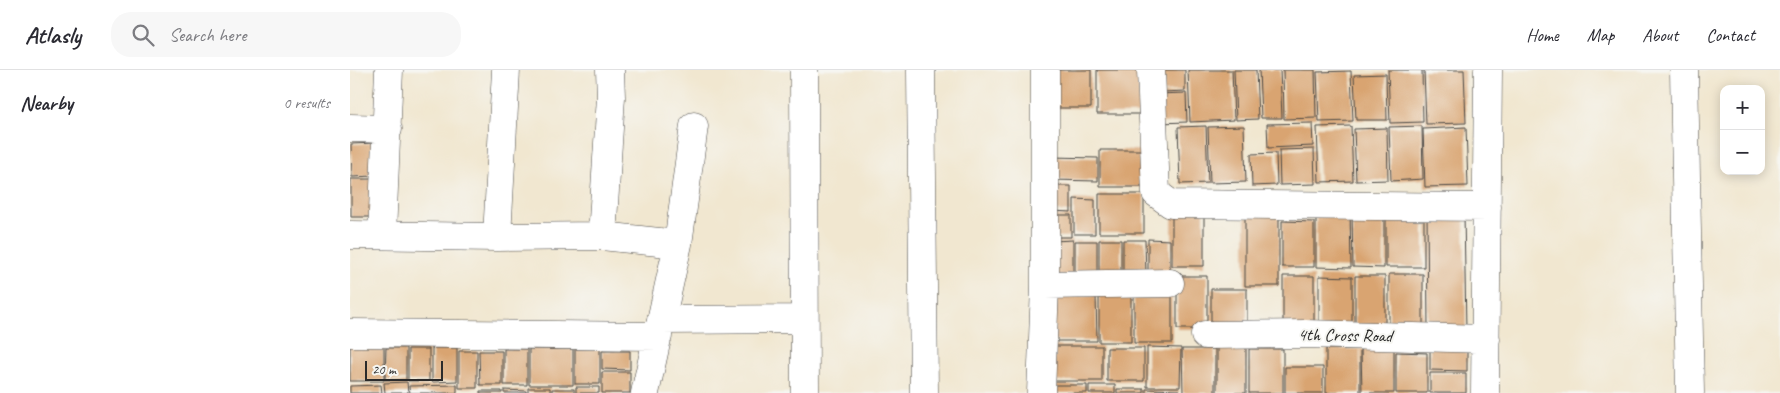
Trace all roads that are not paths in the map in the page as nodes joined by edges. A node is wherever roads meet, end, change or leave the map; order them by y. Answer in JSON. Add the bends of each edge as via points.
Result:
{"nodes":[{"id":1,"x":389,"y":70,"type":"edge"},
{"id":2,"x":506,"y":70,"type":"edge"},
{"id":3,"x":610,"y":70,"type":"edge"},
{"id":4,"x":804,"y":70,"type":"edge"},
{"id":5,"x":921,"y":70,"type":"edge"},
{"id":6,"x":1045,"y":70,"type":"edge"},
{"id":7,"x":1151,"y":70,"type":"edge"},
{"id":8,"x":1488,"y":70,"type":"edge"},
{"id":9,"x":1684,"y":70,"type":"edge"},
{"id":10,"x":694,"y":126,"type":"dead end"},
{"id":11,"x":350,"y":128,"type":"edge"},
{"id":12,"x":388,"y":129,"type":"junction"},
{"id":13,"x":1487,"y":207,"type":"junction"},
{"id":14,"x":382,"y":234,"type":"junction"},
{"id":15,"x":350,"y":235,"type":"edge"},
{"id":16,"x":602,"y":236,"type":"junction"},
{"id":17,"x":497,"y":237,"type":"junction"},
{"id":18,"x":678,"y":244,"type":"junction"},
{"id":19,"x":1170,"y":282,"type":"dead end"},
{"id":20,"x":1045,"y":285,"type":"junction"},
{"id":21,"x":804,"y":319,"type":"junction"},
{"id":22,"x":660,"y":328,"type":"junction"},
{"id":23,"x":350,"y":333,"type":"edge"},
{"id":24,"x":1205,"y":335,"type":"dead end"},
{"id":25,"x":1486,"y":339,"type":"junction"},
{"id":26,"x":645,"y":393,"type":"edge"},
{"id":27,"x":805,"y":393,"type":"edge"},
{"id":28,"x":924,"y":393,"type":"edge"},
{"id":29,"x":1041,"y":393,"type":"edge"},
{"id":30,"x":1485,"y":393,"type":"edge"},
{"id":31,"x":1690,"y":393,"type":"edge"}],
"edges":[{"from":1,"to":12,"type":"street"},
{"from":2,"to":17,"type":"street"},
{"from":3,"to":16,"type":"street"},
{"from":4,"to":21,"type":"street"},
{"from":5,"to":28,"type":"street"},
{"from":6,"to":20,"type":"street"},
{"from":7,"to":13,"type":"street","via":[[1156,193],[1171,204]]},
{"from":8,"to":13,"type":"street"},
{"from":9,"to":31,"type":"street"},
{"from":10,"to":18,"type":"street"},
{"from":11,"to":12,"type":"street"},
{"from":12,"to":14,"type":"street"},
{"from":13,"to":25,"type":"street"},
{"from":14,"to":15,"type":"street"},
{"from":14,"to":17,"type":"street"},
{"from":16,"to":17,"type":"street"},
{"from":16,"to":18,"type":"street"},
{"from":18,"to":22,"type":"street"},
{"from":19,"to":20,"type":"street"},
{"from":20,"to":29,"type":"street"},
{"from":21,"to":22,"type":"street"},
{"from":21,"to":27,"type":"street"},
{"from":22,"to":23,"type":"street"},
{"from":22,"to":26,"type":"street"},
{"from":24,"to":25,"type":"street","name":"4th Cross Road"},
{"from":25,"to":30,"type":"street"}]}
